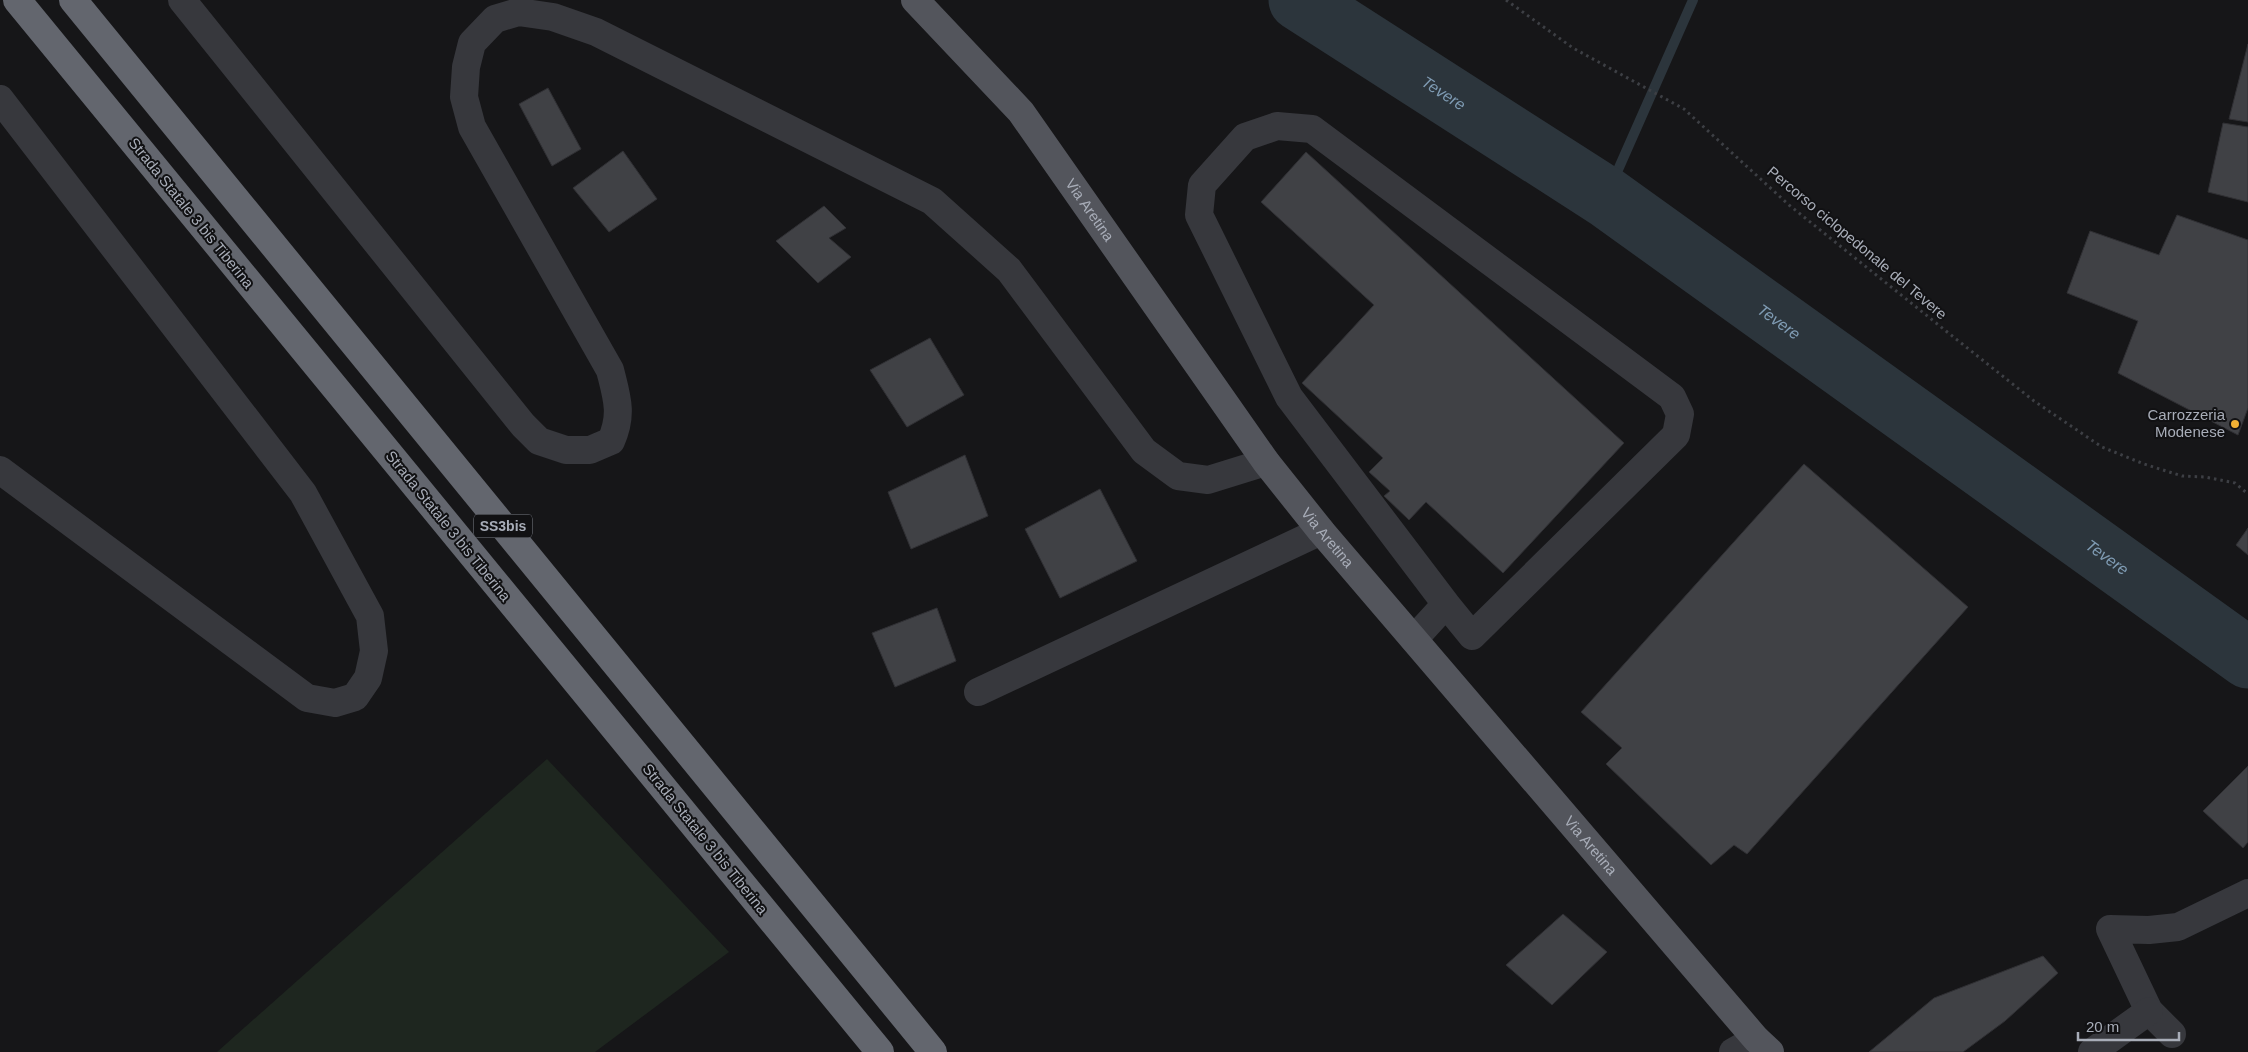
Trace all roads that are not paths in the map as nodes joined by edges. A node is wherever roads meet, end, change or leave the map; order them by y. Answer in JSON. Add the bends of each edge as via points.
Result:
{"nodes":[{"id":1,"x":73,"y":0,"type":"edge"},
{"id":2,"x":182,"y":0,"type":"edge"},
{"id":3,"x":915,"y":0,"type":"edge"},
{"id":4,"x":18,"y":2,"type":"edge"},
{"id":5,"x":0,"y":99,"type":"edge"},
{"id":6,"x":1266,"y":462,"type":"junction"},
{"id":7,"x":0,"y":470,"type":"edge"},
{"id":8,"x":1321,"y":531,"type":"junction"},
{"id":9,"x":1446,"y":604,"type":"junction"},
{"id":10,"x":1414,"y":639,"type":"junction"},
{"id":11,"x":978,"y":692,"type":"dead end"},
{"id":12,"x":2248,"y":893,"type":"edge"},
{"id":13,"x":2148,"y":1011,"type":"junction"},
{"id":14,"x":2172,"y":1034,"type":"dead end"},
{"id":15,"x":1753,"y":1048,"type":"edge"},
{"id":16,"x":880,"y":1052,"type":"edge"},
{"id":17,"x":934,"y":1052,"type":"edge"},
{"id":18,"x":2092,"y":1052,"type":"edge"}],
"edges":[{"from":1,"to":17,"type":"highway","number":"SS3bis"},
{"from":2,"to":6,"type":"street","via":[[539,441],[566,450],[590,450],[611,441],[618,425],[619,404],[610,370],[472,127],[464,97],[472,43],[496,19],[518,12],[553,17],[596,32],[932,201],[1009,270],[1144,451],[1178,476],[1208,480]]},
{"from":3,"to":6,"type":"main road","name":"Via Aretina","via":[[1021,112]]},
{"from":4,"to":16,"type":"highway","name":"Strada Statale 3 bis Tiberina","number":"SS3bis"},
{"from":5,"to":7,"type":"street","via":[[303,493],[370,616],[374,652],[368,678],[355,697],[335,703],[307,698]]},
{"from":6,"to":8,"type":"main road","name":"Via Aretina"},
{"from":8,"to":10,"type":"main road","name":"Via Aretina"},
{"from":8,"to":11,"type":"street"},
{"from":9,"to":9,"type":"street","via":[[1289,397],[1199,215],[1202,185],[1245,137],[1277,126],[1312,129],[1672,397],[1680,414],[1676,435],[1472,636]]},
{"from":9,"to":10,"type":"street"},
{"from":10,"to":15,"type":"main road","name":"Via Aretina"},
{"from":12,"to":13,"type":"street","via":[[2178,927],[2110,929]]},
{"from":13,"to":14,"type":"street"},
{"from":13,"to":18,"type":"street"}]}
